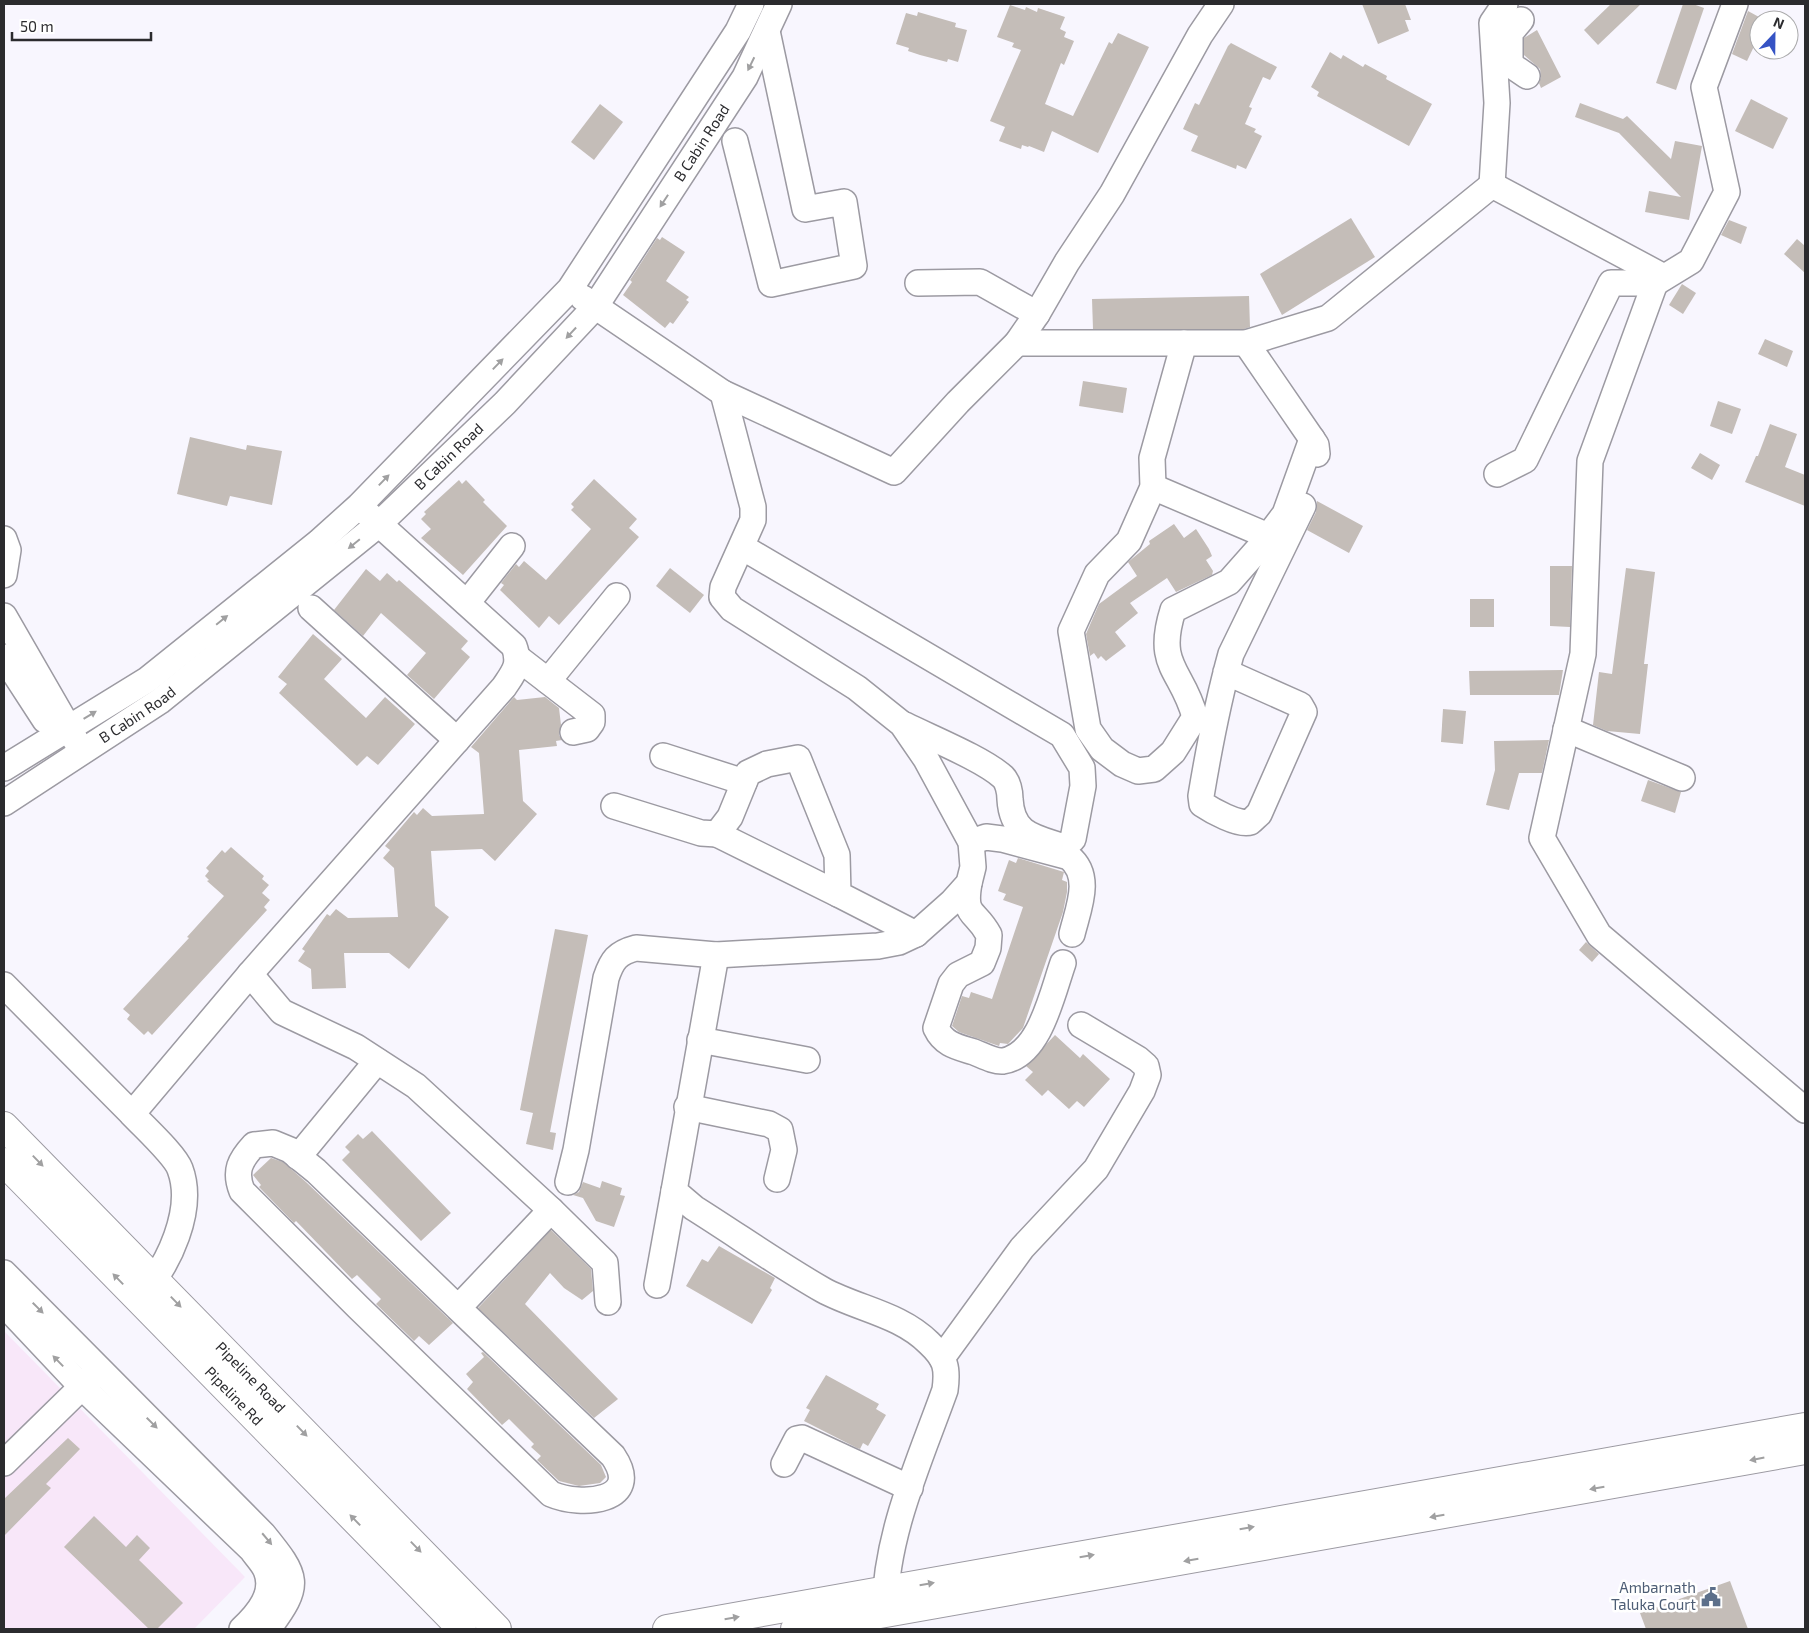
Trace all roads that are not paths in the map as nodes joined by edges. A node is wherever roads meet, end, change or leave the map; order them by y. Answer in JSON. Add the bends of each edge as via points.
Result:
{"nodes":[{"id":1,"x":751,"y":4,"type":"edge"},
{"id":2,"x":779,"y":4,"type":"edge"},
{"id":3,"x":1221,"y":4,"type":"edge"},
{"id":4,"x":1735,"y":4,"type":"edge"},
{"id":5,"x":1513,"y":12,"type":"edge"},
{"id":6,"x":767,"y":31,"type":"junction"},
{"id":7,"x":735,"y":141,"type":"dead end"},
{"id":8,"x":1492,"y":185,"type":"junction"},
{"id":9,"x":1660,"y":280,"type":"junction"},
{"id":10,"x":918,"y":283,"type":"dead end"},
{"id":11,"x":570,"y":289,"type":"junction"},
{"id":12,"x":595,"y":306,"type":"junction"},
{"id":13,"x":1037,"y":314,"type":"junction"},
{"id":14,"x":1017,"y":343,"type":"junction"},
{"id":15,"x":1184,"y":343,"type":"junction"},
{"id":16,"x":1246,"y":343,"type":"junction"},
{"id":17,"x":723,"y":393,"type":"junction"},
{"id":18,"x":1312,"y":439,"type":"junction"},
{"id":19,"x":1497,"y":474,"type":"dead end"},
{"id":20,"x":1153,"y":487,"type":"junction"},
{"id":21,"x":359,"y":506,"type":"junction"},
{"id":22,"x":379,"y":524,"type":"junction"},
{"id":23,"x":1268,"y":536,"type":"junction"},
{"id":24,"x":4,"y":539,"type":"edge"},
{"id":25,"x":512,"y":546,"type":"dead end"},
{"id":26,"x":742,"y":547,"type":"junction"},
{"id":27,"x":4,"y":575,"type":"edge"},
{"id":28,"x":617,"y":596,"type":"dead end"},
{"id":29,"x":467,"y":603,"type":"junction"},
{"id":30,"x":310,"y":608,"type":"dead end"},
{"id":31,"x":4,"y":616,"type":"edge"},
{"id":32,"x":4,"y":657,"type":"edge"},
{"id":33,"x":518,"y":658,"type":"junction"},
{"id":34,"x":1226,"y":672,"type":"junction"},
{"id":35,"x":548,"y":681,"type":"junction"},
{"id":36,"x":154,"y":690,"type":"junction"},
{"id":37,"x":902,"y":724,"type":"junction"},
{"id":38,"x":1566,"y":729,"type":"junction"},
{"id":39,"x":62,"y":732,"type":"junction"},
{"id":40,"x":573,"y":732,"type":"dead end"},
{"id":41,"x":457,"y":740,"type":"junction"},
{"id":42,"x":76,"y":756,"type":"junction"},
{"id":43,"x":663,"y":756,"type":"dead end"},
{"id":44,"x":4,"y":768,"type":"edge"},
{"id":45,"x":1682,"y":778,"type":"dead end"},
{"id":46,"x":744,"y":782,"type":"junction"},
{"id":47,"x":4,"y":803,"type":"edge"},
{"id":48,"x":614,"y":806,"type":"dead end"},
{"id":49,"x":717,"y":834,"type":"junction"},
{"id":50,"x":971,"y":842,"type":"junction"},
{"id":51,"x":969,"y":883,"type":"junction"},
{"id":52,"x":838,"y":894,"type":"junction"},
{"id":53,"x":916,"y":934,"type":"junction"},
{"id":54,"x":1072,"y":934,"type":"dead end"},
{"id":55,"x":716,"y":955,"type":"junction"},
{"id":56,"x":1063,"y":963,"type":"dead end"},
{"id":57,"x":250,"y":974,"type":"junction"},
{"id":58,"x":4,"y":985,"type":"edge"},
{"id":59,"x":1081,"y":1025,"type":"dead end"},
{"id":60,"x":700,"y":1040,"type":"junction"},
{"id":61,"x":807,"y":1060,"type":"dead end"},
{"id":62,"x":377,"y":1061,"type":"junction"},
{"id":63,"x":688,"y":1107,"type":"junction"},
{"id":64,"x":1805,"y":1110,"type":"edge"},
{"id":65,"x":132,"y":1114,"type":"junction"},
{"id":66,"x":4,"y":1126,"type":"edge"},
{"id":67,"x":298,"y":1157,"type":"junction"},
{"id":68,"x":4,"y":1162,"type":"edge"},
{"id":69,"x":777,"y":1179,"type":"dead end"},
{"id":70,"x":568,"y":1182,"type":"dead end"},
{"id":71,"x":674,"y":1191,"type":"junction"},
{"id":72,"x":551,"y":1210,"type":"junction"},
{"id":73,"x":4,"y":1273,"type":"edge"},
{"id":74,"x":657,"y":1285,"type":"dead end"},
{"id":75,"x":146,"y":1289,"type":"junction"},
{"id":76,"x":608,"y":1302,"type":"dead end"},
{"id":77,"x":4,"y":1304,"type":"edge"},
{"id":78,"x":458,"y":1308,"type":"junction"},
{"id":79,"x":942,"y":1358,"type":"junction"},
{"id":80,"x":91,"y":1378,"type":"junction"},
{"id":81,"x":1805,"y":1427,"type":"edge"},
{"id":82,"x":1805,"y":1450,"type":"edge"},
{"id":83,"x":4,"y":1463,"type":"edge"},
{"id":84,"x":784,"y":1464,"type":"dead end"},
{"id":85,"x":910,"y":1488,"type":"junction"},
{"id":86,"x":280,"y":1590,"type":"junction"},
{"id":87,"x":885,"y":1602,"type":"junction"},
{"id":88,"x":242,"y":1629,"type":"edge"},
{"id":89,"x":268,"y":1629,"type":"edge"},
{"id":90,"x":462,"y":1629,"type":"edge"},
{"id":91,"x":497,"y":1629,"type":"edge"},
{"id":92,"x":667,"y":1629,"type":"edge"},
{"id":93,"x":795,"y":1629,"type":"edge"}],
"edges":[{"from":1,"to":11,"type":"street","via":[[738,31]]},
{"from":2,"to":6,"type":"street","name":"B Cabin Road"},
{"from":3,"to":13,"type":"street","via":[[1112,194]]},
{"from":4,"to":9,"type":"street","via":[[1704,87],[1727,192],[1691,262]]},
{"from":5,"to":8,"type":"street","via":[[1492,23],[1510,64],[1497,103]]},
{"from":6,"to":7,"type":"street","via":[[805,209],[844,202],[854,266],[771,284]]},
{"from":6,"to":12,"type":"street","name":"B Cabin Road","one_way":true,"via":[[745,77]]},
{"from":8,"to":9,"type":"street"},
{"from":8,"to":16,"type":"street","via":[[1328,318]]},
{"from":9,"to":19,"type":"street","via":[[1611,283],[1525,460]]},
{"from":9,"to":38,"type":"street","via":[[1590,461],[1583,654]]},
{"from":10,"to":13,"type":"street","via":[[980,282]]},
{"from":11,"to":12,"type":"street"},
{"from":21,"to":11,"type":"street","one_way":true},
{"from":12,"to":17,"type":"street"},
{"from":12,"to":22,"type":"street","name":"B Cabin Road","one_way":true,"via":[[506,403]]},
{"from":13,"to":14,"type":"street"},
{"from":14,"to":15,"type":"street"},
{"from":14,"to":17,"type":"street","via":[[894,472]]},
{"from":15,"to":16,"type":"street"},
{"from":15,"to":20,"type":"street","via":[[1152,458]]},
{"from":16,"to":18,"type":"street"},
{"from":17,"to":26,"type":"street","via":[[753,507],[754,520]]},
{"from":18,"to":23,"type":"street","via":[[1285,514]]},
{"from":18,"to":34,"type":"street","via":[[1316,445],[1316,479],[1231,654]]},
{"from":20,"to":23,"type":"street"},
{"from":20,"to":23,"type":"street","via":[[1129,541],[1097,574],[1070,631],[1088,729],[1102,748],[1138,772],[1154,769],[1173,752],[1195,717],[1190,699],[1167,655],[1167,630],[1173,610],[1229,582]]},
{"from":21,"to":22,"type":"street"},
{"from":36,"to":21,"type":"street","one_way":true},
{"from":22,"to":29,"type":"street"},
{"from":22,"to":36,"type":"street","name":"B Cabin Road","one_way":true},
{"from":24,"to":27,"type":"street","via":[[8,550]]},
{"from":25,"to":29,"type":"street"},
{"from":26,"to":37,"type":"street","via":[[723,587],[722,596],[732,609],[857,688]]},
{"from":26,"to":37,"type":"street","via":[[1062,735],[1082,768],[1084,786],[1073,839],[1064,847],[1019,828],[1011,814],[1010,791],[1004,778],[974,759]]},
{"from":28,"to":35,"type":"street"},
{"from":29,"to":33,"type":"street","via":[[514,646]]},
{"from":30,"to":41,"type":"street"},
{"from":31,"to":39,"type":"street"},
{"from":32,"to":39,"type":"street"},
{"from":33,"to":35,"type":"street"},
{"from":33,"to":41,"type":"street","via":[[504,687]]},
{"from":34,"to":34,"type":"street","via":[[1300,705],[1304,712],[1259,814],[1252,822],[1244,823],[1202,804]]},
{"from":35,"to":40,"type":"street","via":[[592,715],[587,729]]},
{"from":39,"to":36,"type":"street","one_way":true},
{"from":36,"to":42,"type":"street","name":"B Cabin Road"},
{"from":37,"to":50,"type":"street","via":[[926,759]]},
{"from":38,"to":45,"type":"street"},
{"from":38,"to":64,"type":"street","via":[[1542,838],[1599,935]]},
{"from":39,"to":42,"type":"street"},
{"from":39,"to":44,"type":"street"},
{"from":41,"to":57,"type":"street"},
{"from":42,"to":47,"type":"street","name":"B Cabin Road"},
{"from":43,"to":46,"type":"street"},
{"from":46,"to":49,"type":"street","via":[[730,817]]},
{"from":46,"to":52,"type":"street","via":[[748,773],[767,764],[798,758],[838,855]]},
{"from":48,"to":49,"type":"street","via":[[701,833]]},
{"from":49,"to":52,"type":"street"},
{"from":50,"to":51,"type":"street","via":[[973,867]]},
{"from":50,"to":54,"type":"street","via":[[986,837],[1002,839],[1069,857],[1078,864],[1084,886]]},
{"from":51,"to":53,"type":"street"},
{"from":51,"to":56,"type":"street","via":[[968,909],[989,935],[988,948],[982,963],[958,975],[951,984],[936,1028],[940,1037],[950,1044],[1001,1061],[1018,1055],[1035,1037]]},
{"from":52,"to":53,"type":"street"},
{"from":53,"to":55,"type":"street","via":[[899,942],[878,946]]},
{"from":55,"to":60,"type":"street"},
{"from":55,"to":70,"type":"street","via":[[636,948],[615,957],[606,978]]},
{"from":57,"to":62,"type":"street","via":[[282,1012],[356,1047]]},
{"from":57,"to":65,"type":"street"},
{"from":58,"to":65,"type":"street"},
{"from":59,"to":79,"type":"street","via":[[1146,1066],[1148,1076],[1142,1091],[1096,1169],[1022,1248]]},
{"from":60,"to":61,"type":"street"},
{"from":60,"to":63,"type":"street"},
{"from":62,"to":67,"type":"street"},
{"from":62,"to":72,"type":"street","via":[[416,1086]]},
{"from":63,"to":69,"type":"street","via":[[769,1124],[780,1130],[784,1150]]},
{"from":63,"to":71,"type":"street"},
{"from":65,"to":75,"type":"street","via":[[180,1167],[184,1187],[183,1210],[171,1254]]},
{"from":66,"to":75,"type":"main road","name":"Pipeline Road","one_way":true},
{"from":67,"to":78,"type":"street"},
{"from":67,"to":78,"type":"street","via":[[290,1150],[273,1144],[254,1145],[238,1168],[242,1190],[551,1494],[586,1502],[608,1497],[618,1489],[623,1478],[613,1456]]},
{"from":75,"to":68,"type":"main road","name":"Pipeline Rd","one_way":true},
{"from":71,"to":74,"type":"street"},
{"from":71,"to":79,"type":"street","via":[[694,1208],[825,1291],[892,1318],[928,1341]]},
{"from":72,"to":76,"type":"street","via":[[605,1263]]},
{"from":72,"to":78,"type":"street"},
{"from":73,"to":80,"type":"street","one_way":true},
{"from":90,"to":75,"type":"main road","name":"Pipeline Rd","one_way":true},
{"from":75,"to":91,"type":"main road","name":"Pipeline Road","one_way":true},
{"from":80,"to":77,"type":"street","one_way":true},
{"from":79,"to":85,"type":"street","via":[[947,1372],[945,1390]]},
{"from":80,"to":83,"type":"street"},
{"from":80,"to":86,"type":"street","via":[[203,1489]]},
{"from":87,"to":81,"type":"main road","one_way":true},
{"from":82,"to":87,"type":"main road","one_way":true},
{"from":84,"to":85,"type":"street","via":[[793,1444],[802,1438]]},
{"from":85,"to":87,"type":"street","via":[[901,1514]]},
{"from":86,"to":88,"type":"street","via":[[266,1600]]},
{"from":86,"to":89,"type":"street","via":[[284,1607]]},
{"from":92,"to":87,"type":"main road","one_way":true},
{"from":87,"to":93,"type":"main road"}]}
